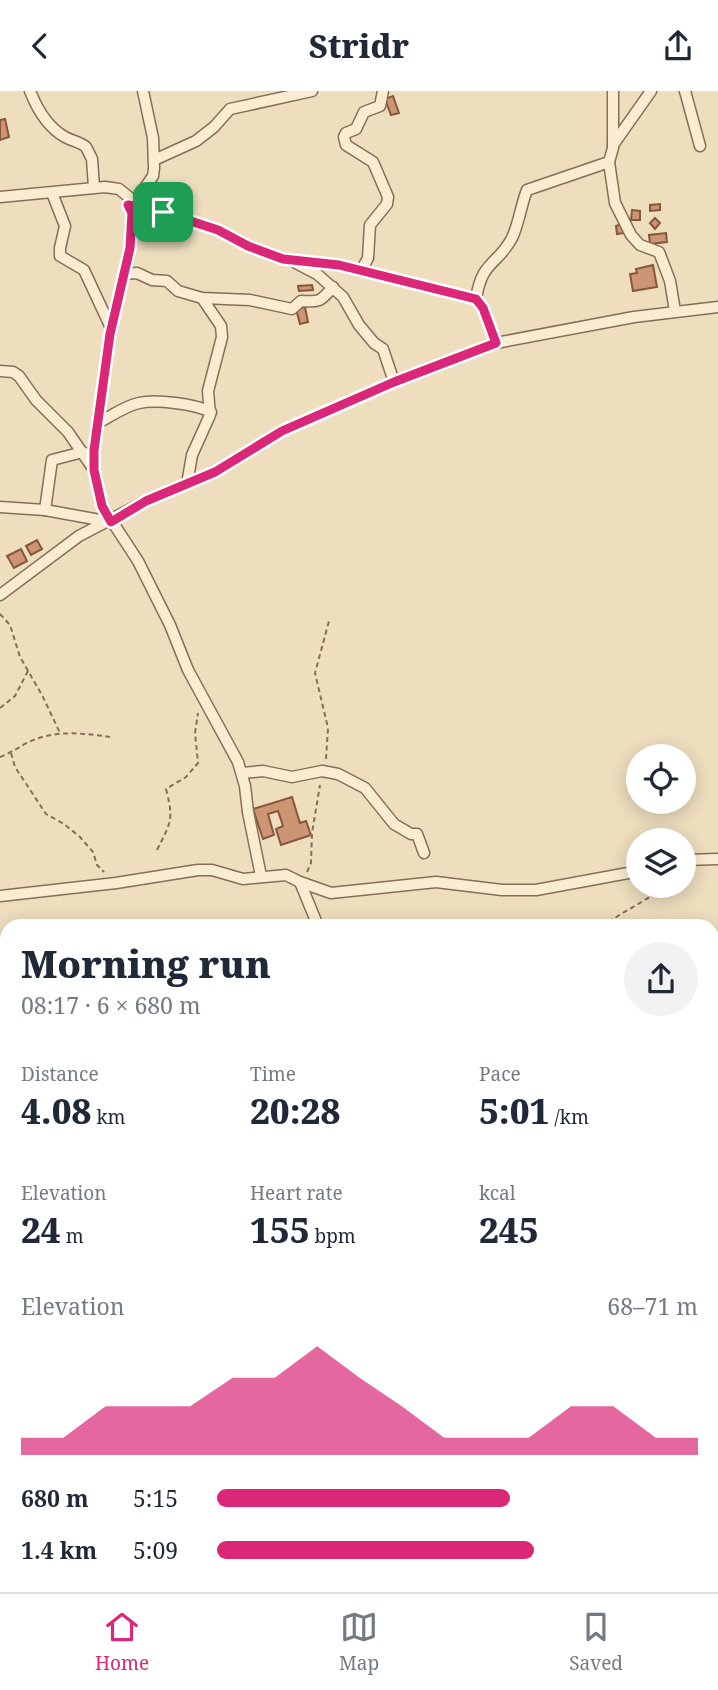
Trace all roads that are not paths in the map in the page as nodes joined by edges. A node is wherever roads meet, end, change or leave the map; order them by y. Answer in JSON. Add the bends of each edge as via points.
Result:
{"nodes":[{"id":1,"x":30,"y":91,"type":"edge"},
{"id":2,"x":143,"y":91,"type":"edge"},
{"id":3,"x":312,"y":91,"type":"edge"},
{"id":4,"x":383,"y":91,"type":"edge"},
{"id":5,"x":613,"y":91,"type":"edge"},
{"id":6,"x":651,"y":91,"type":"edge"},
{"id":7,"x":685,"y":91,"type":"edge"},
{"id":8,"x":613,"y":145,"type":"junction"},
{"id":9,"x":700,"y":146,"type":"dead end"},
{"id":10,"x":154,"y":160,"type":"junction"},
{"id":11,"x":609,"y":162,"type":"junction"},
{"id":12,"x":94,"y":187,"type":"junction"},
{"id":13,"x":52,"y":193,"type":"junction"},
{"id":14,"x":0,"y":197,"type":"edge"},
{"id":15,"x":132,"y":203,"type":"junction"},
{"id":16,"x":283,"y":259,"type":"junction"},
{"id":17,"x":361,"y":271,"type":"junction"},
{"id":18,"x":125,"y":274,"type":"junction"},
{"id":19,"x":333,"y":287,"type":"junction"},
{"id":20,"x":202,"y":298,"type":"junction"},
{"id":21,"x":476,"y":299,"type":"junction"},
{"id":22,"x":718,"y":307,"type":"edge"},
{"id":23,"x":675,"y":311,"type":"junction"},
{"id":24,"x":111,"y":328,"type":"junction"},
{"id":25,"x":496,"y":343,"type":"junction"},
{"id":26,"x":0,"y":371,"type":"edge"},
{"id":27,"x":394,"y":382,"type":"junction"},
{"id":28,"x":211,"y":412,"type":"junction"},
{"id":29,"x":98,"y":423,"type":"junction"},
{"id":30,"x":83,"y":452,"type":"junction"},
{"id":31,"x":94,"y":470,"type":"junction"},
{"id":32,"x":187,"y":484,"type":"junction"},
{"id":33,"x":0,"y":507,"type":"edge"},
{"id":34,"x":45,"y":510,"type":"junction"},
{"id":35,"x":111,"y":522,"type":"junction"},
{"id":36,"x":0,"y":595,"type":"edge"},
{"id":37,"x":242,"y":773,"type":"junction"},
{"id":38,"x":424,"y":853,"type":"dead end"},
{"id":39,"x":718,"y":859,"type":"edge"},
{"id":40,"x":696,"y":860,"type":"edge"},
{"id":41,"x":626,"y":873,"type":"edge"},
{"id":42,"x":261,"y":876,"type":"junction"},
{"id":43,"x":300,"y":882,"type":"junction"},
{"id":44,"x":0,"y":895,"type":"edge"},
{"id":45,"x":315,"y":919,"type":"edge"}],
"edges":[{"from":1,"to":12,"type":"street","via":[[48,123],[86,147],[92,159]]},
{"from":2,"to":10,"type":"street"},
{"from":3,"to":10,"type":"street","via":[[230,109],[196,141]]},
{"from":4,"to":17,"type":"street","via":[[380,106],[364,112],[356,129],[344,137],[346,145],[373,162],[388,197],[370,225],[368,258]]},
{"from":5,"to":8,"type":"street"},
{"from":6,"to":8,"type":"street"},
{"from":7,"to":9,"type":"street"},
{"from":8,"to":11,"type":"street"},
{"from":10,"to":15,"type":"street","via":[[153,176]]},
{"from":11,"to":21,"type":"street","via":[[527,190],[513,235],[484,271]]},
{"from":11,"to":23,"type":"street","via":[[615,203],[636,242],[659,252]]},
{"from":12,"to":13,"type":"street"},
{"from":12,"to":15,"type":"street","via":[[119,189]]},
{"from":13,"to":14,"type":"street"},
{"from":13,"to":24,"type":"street","via":[[65,226],[60,255],[83,269]]},
{"from":15,"to":16,"type":"street","via":[[218,230]]},
{"from":15,"to":18,"type":"street"},
{"from":16,"to":17,"type":"street"},
{"from":16,"to":19,"type":"street","via":[[303,266]]},
{"from":17,"to":21,"type":"street"},
{"from":18,"to":20,"type":"street","via":[[170,282],[178,291]]},
{"from":18,"to":24,"type":"street"},
{"from":19,"to":20,"type":"street","via":[[324,299],[301,301],[292,310],[250,300]]},
{"from":19,"to":27,"type":"street","via":[[359,325],[383,349]]},
{"from":20,"to":28,"type":"street","via":[[222,330],[207,397]]},
{"from":21,"to":25,"type":"street"},
{"from":22,"to":23,"type":"street"},
{"from":23,"to":25,"type":"street"},
{"from":24,"to":29,"type":"street"},
{"from":25,"to":27,"type":"street"},
{"from":26,"to":30,"type":"street","via":[[19,376]]},
{"from":27,"to":32,"type":"street","via":[[282,431]]},
{"from":28,"to":29,"type":"street","via":[[142,402]]},
{"from":28,"to":32,"type":"street","via":[[192,455]]},
{"from":29,"to":31,"type":"street"},
{"from":30,"to":31,"type":"street"},
{"from":30,"to":34,"type":"street","via":[[52,460]]},
{"from":31,"to":35,"type":"street","via":[[102,506]]},
{"from":32,"to":35,"type":"street"},
{"from":33,"to":34,"type":"street"},
{"from":34,"to":35,"type":"street"},
{"from":35,"to":36,"type":"street","via":[[79,536]]},
{"from":35,"to":37,"type":"street","via":[[138,561]]},
{"from":37,"to":38,"type":"street","via":[[338,774],[365,788],[394,824],[417,834]]},
{"from":37,"to":42,"type":"street"},
{"from":39,"to":40,"type":"street"},
{"from":41,"to":43,"type":"street","via":[[536,890],[436,882],[331,893]]},
{"from":42,"to":43,"type":"street","via":[[286,875]]},
{"from":42,"to":44,"type":"street","via":[[243,879],[198,870]]},
{"from":43,"to":45,"type":"street"}]}
